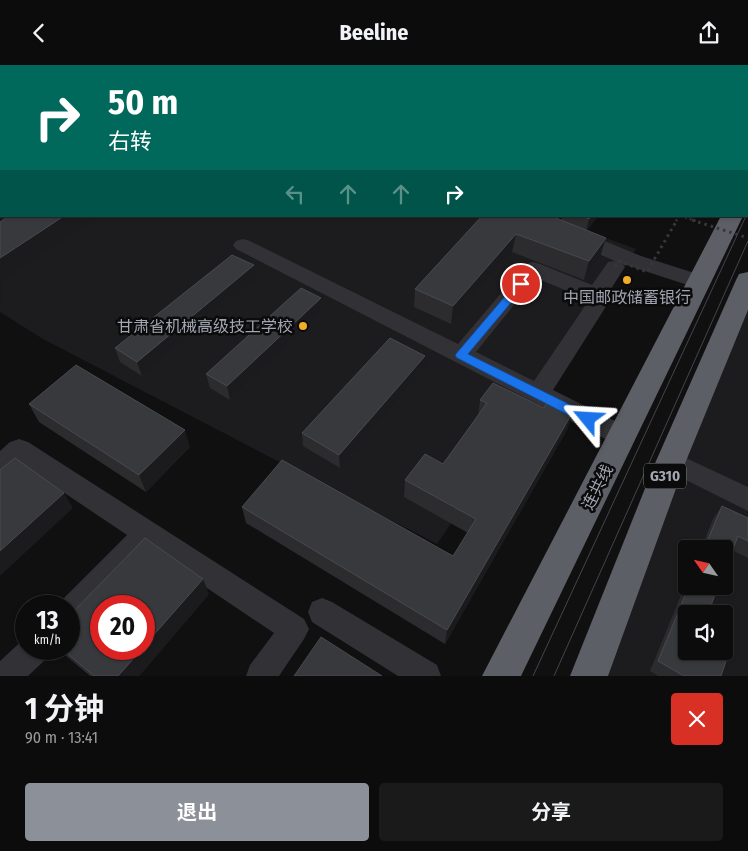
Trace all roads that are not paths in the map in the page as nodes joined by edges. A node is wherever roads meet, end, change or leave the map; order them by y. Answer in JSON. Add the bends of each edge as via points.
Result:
{"nodes":[{"id":1,"x":529,"y":217,"type":"edge"},
{"id":2,"x":732,"y":217,"type":"edge"},
{"id":3,"x":244,"y":245,"type":"dead end"},
{"id":4,"x":615,"y":267,"type":"road end"},
{"id":5,"x":700,"y":282,"type":"junction"},
{"id":6,"x":747,"y":289,"type":"edge"},
{"id":7,"x":596,"y":295,"type":"junction"},
{"id":8,"x":461,"y":355,"type":"junction"},
{"id":9,"x":538,"y":394,"type":"junction"},
{"id":10,"x":622,"y":436,"type":"junction"},
{"id":11,"x":671,"y":461,"type":"junction"},
{"id":12,"x":0,"y":465,"type":"edge"},
{"id":13,"x":748,"y":500,"type":"edge"},
{"id":14,"x":147,"y":533,"type":"junction"},
{"id":15,"x":80,"y":602,"type":"edge"},
{"id":16,"x":322,"y":611,"type":"dead end"},
{"id":17,"x":23,"y":660,"type":"edge"},
{"id":18,"x":7,"y":676,"type":"edge"},
{"id":19,"x":261,"y":676,"type":"edge"},
{"id":20,"x":426,"y":676,"type":"edge"},
{"id":21,"x":501,"y":676,"type":"edge"},
{"id":22,"x":589,"y":676,"type":"edge"}],
"edges":[{"from":1,"to":5,"type":"street","via":[[643,263]]},
{"from":2,"to":5,"type":"highway","name":"连共线"},
{"from":3,"to":8,"type":"street"},
{"from":4,"to":7,"type":"street"},
{"from":5,"to":10,"type":"highway","name":"连共线"},
{"from":6,"to":11,"type":"highway","number":"G310"},
{"from":7,"to":8,"type":"street","via":[[533,269]]},
{"from":7,"to":9,"type":"street","via":[[602,297]]},
{"from":8,"to":9,"type":"street"},
{"from":9,"to":10,"type":"street"},
{"from":10,"to":21,"type":"highway","name":"连共线"},
{"from":11,"to":13,"type":"street"},
{"from":11,"to":22,"type":"highway","number":"G310"},
{"from":12,"to":14,"type":"street","via":[[19,449]]},
{"from":14,"to":15,"type":"street"},
{"from":14,"to":19,"type":"street","via":[[294,629]]},
{"from":16,"to":20,"type":"street"},
{"from":17,"to":18,"type":"street"}]}
